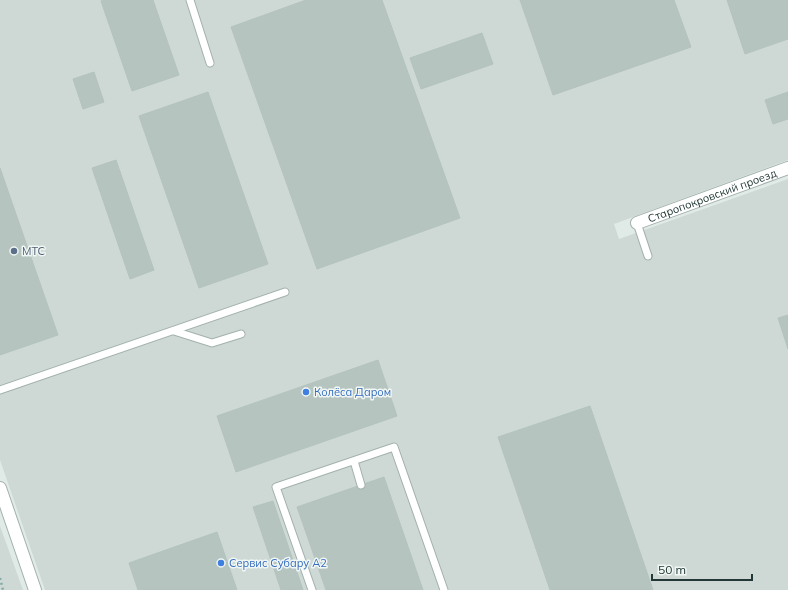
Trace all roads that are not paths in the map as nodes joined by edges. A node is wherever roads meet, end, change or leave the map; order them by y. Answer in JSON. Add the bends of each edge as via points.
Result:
{"nodes":[{"id":1,"x":190,"y":0,"type":"edge"},
{"id":2,"x":210,"y":63,"type":"dead end"},
{"id":3,"x":788,"y":168,"type":"edge"},
{"id":4,"x":637,"y":223,"type":"joint"},
{"id":5,"x":648,"y":256,"type":"dead end"},
{"id":6,"x":285,"y":292,"type":"dead end"},
{"id":7,"x":174,"y":331,"type":"junction"},
{"id":8,"x":241,"y":334,"type":"dead end"},
{"id":9,"x":0,"y":390,"type":"edge"},
{"id":10,"x":354,"y":461,"type":"junction"},
{"id":11,"x":361,"y":485,"type":"dead end"},
{"id":12,"x":0,"y":488,"type":"edge"},
{"id":13,"x":35,"y":590,"type":"edge"},
{"id":14,"x":312,"y":590,"type":"edge"},
{"id":15,"x":444,"y":590,"type":"edge"}],
"edges":[{"from":1,"to":2,"type":"lane"},
{"from":3,"to":4,"type":"street","name":"Старопокровский проезд"},
{"from":4,"to":5,"type":"lane"},
{"from":6,"to":7,"type":"lane"},
{"from":7,"to":8,"type":"lane","via":[[212,343]]},
{"from":7,"to":9,"type":"lane"},
{"from":10,"to":11,"type":"lane"},
{"from":10,"to":14,"type":"lane","via":[[276,487]]},
{"from":10,"to":15,"type":"lane","via":[[394,447]]},
{"from":12,"to":13,"type":"street"}]}
